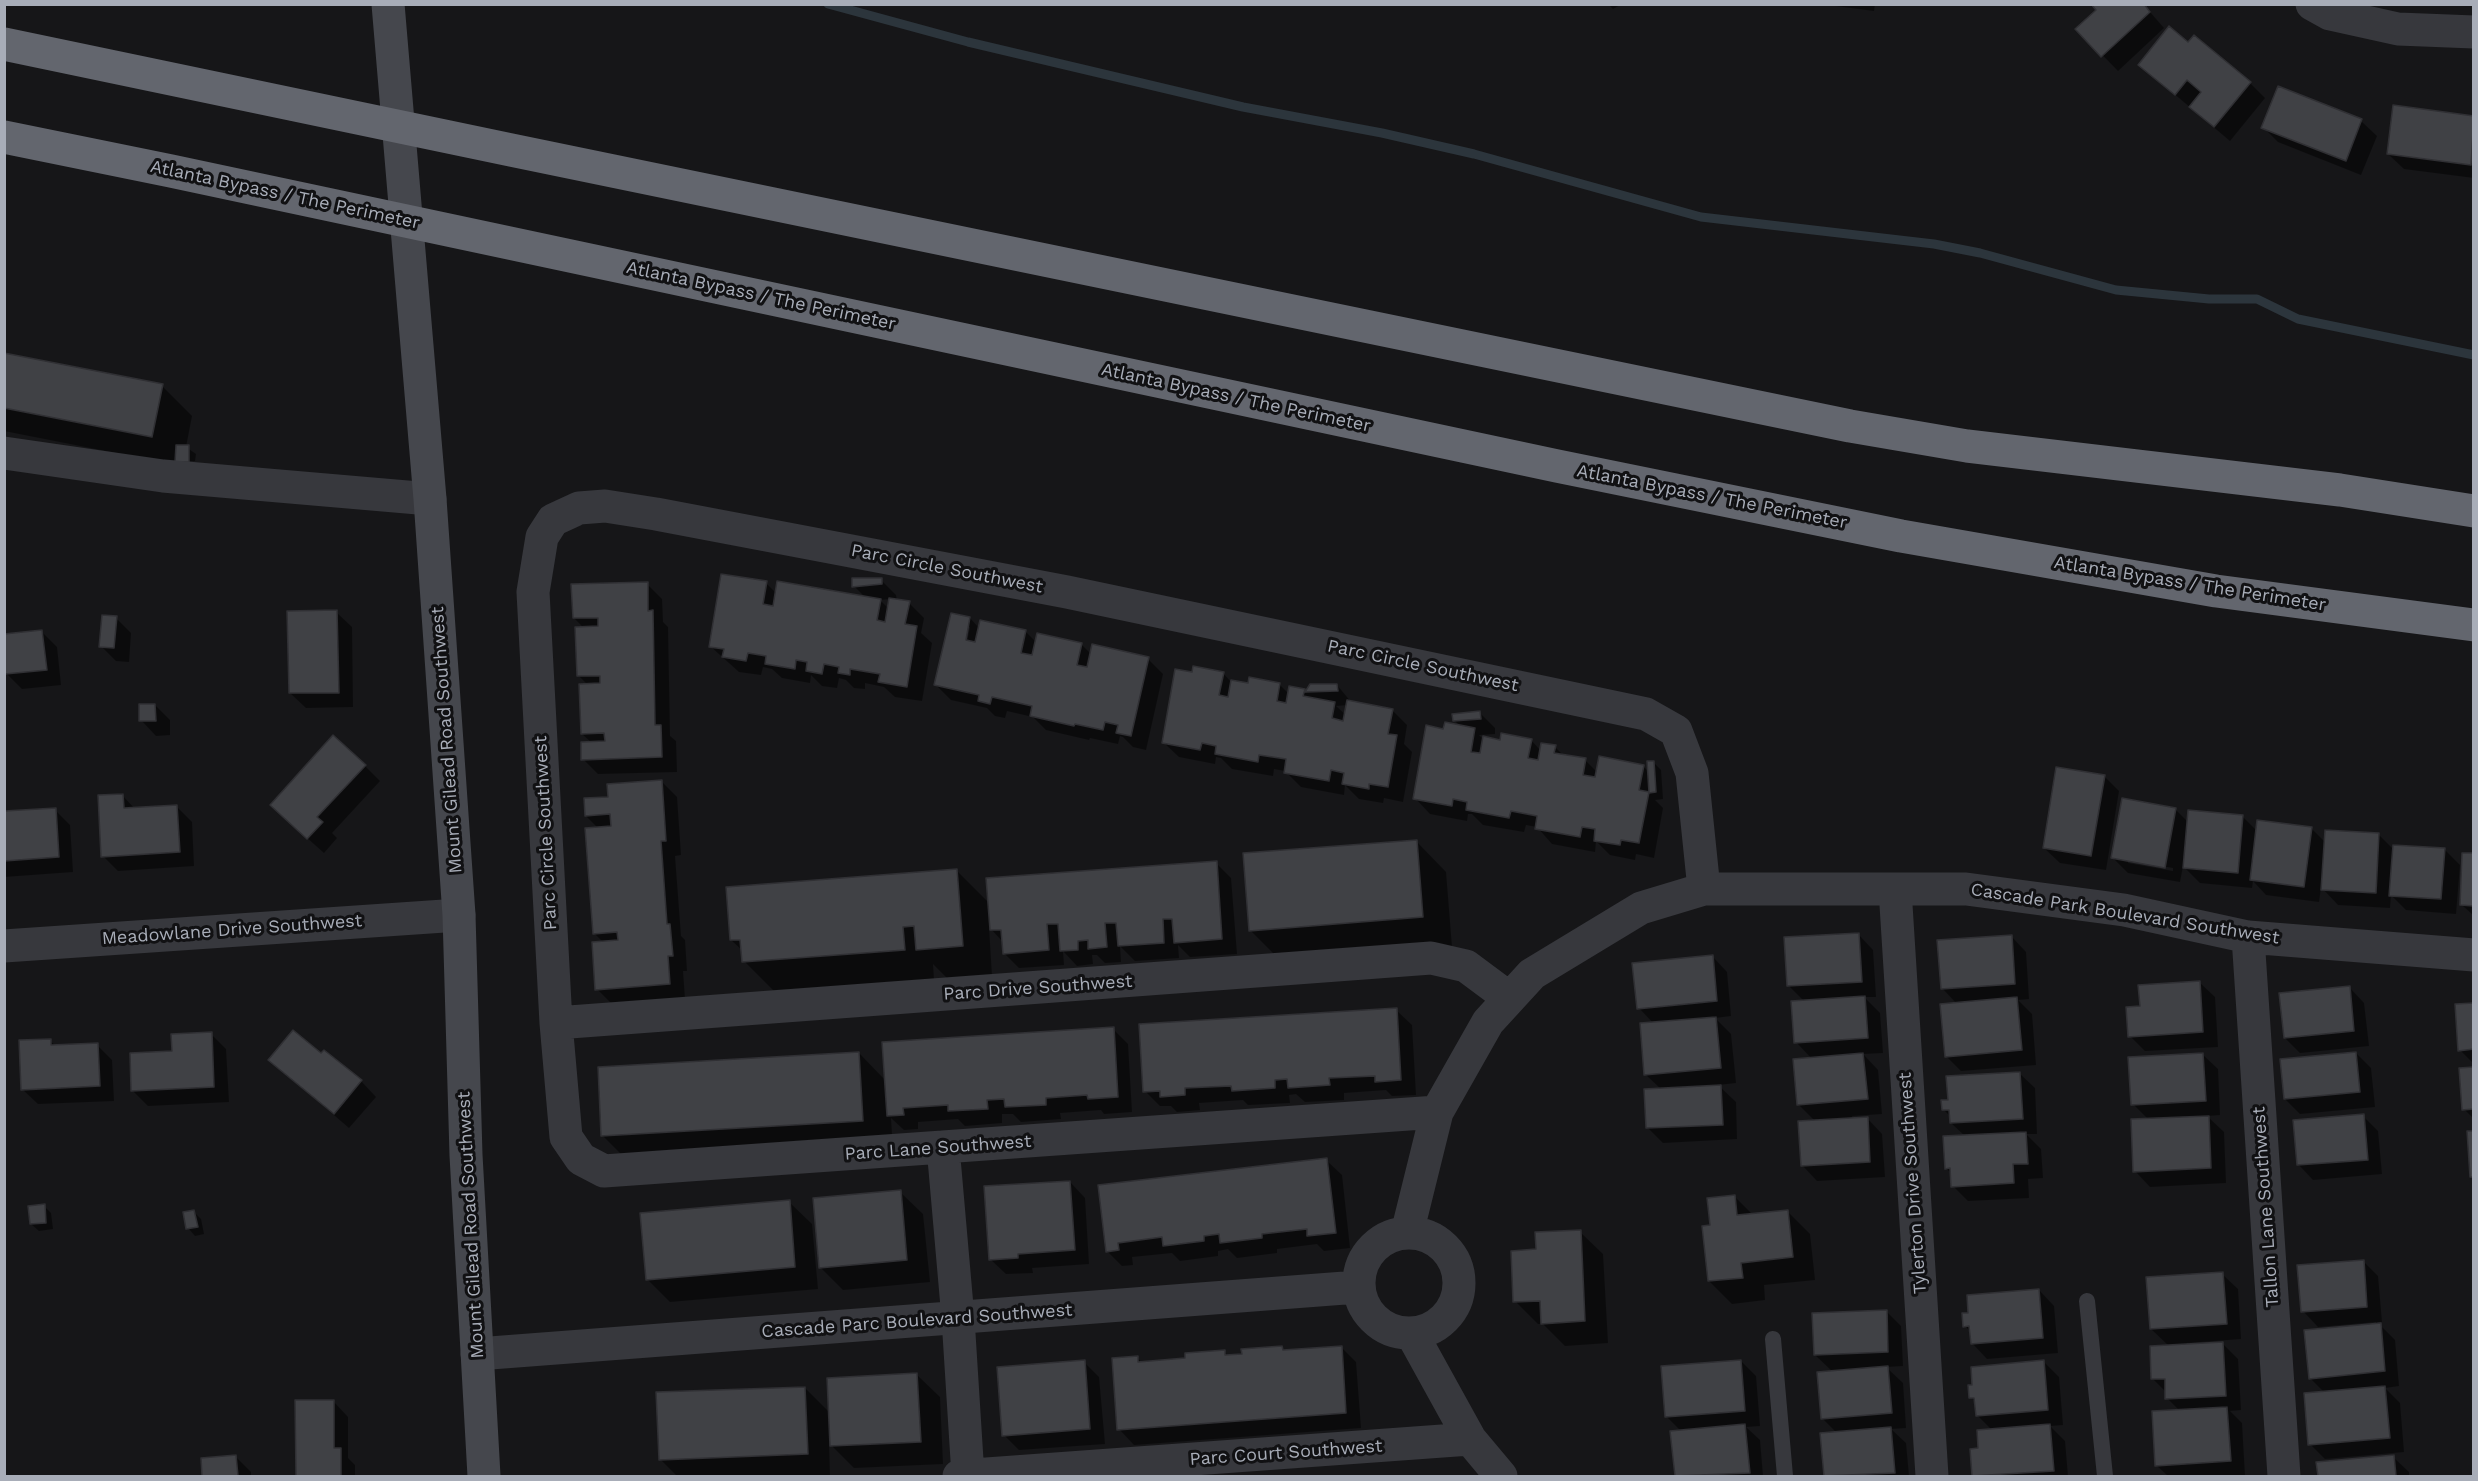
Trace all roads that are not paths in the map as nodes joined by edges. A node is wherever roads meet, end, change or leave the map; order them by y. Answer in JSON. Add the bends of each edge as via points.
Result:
{"nodes":[{"id":1,"x":388,"y":4,"type":"edge"},
{"id":2,"x":2312,"y":4,"type":"edge"},
{"id":3,"x":2474,"y":32,"type":"edge"},
{"id":4,"x":4,"y":44,"type":"edge"},
{"id":5,"x":4,"y":137,"type":"edge"},
{"id":6,"x":4,"y":453,"type":"edge"},
{"id":7,"x":430,"y":499,"type":"junction"},
{"id":8,"x":2474,"y":511,"type":"edge"},
{"id":9,"x":2474,"y":624,"type":"edge"},
{"id":10,"x":1704,"y":889,"type":"junction"},
{"id":11,"x":1895,"y":889,"type":"junction"},
{"id":12,"x":459,"y":915,"type":"junction"},
{"id":13,"x":2248,"y":937,"type":"junction"},
{"id":14,"x":4,"y":946,"type":"edge"},
{"id":15,"x":2474,"y":955,"type":"edge"},
{"id":16,"x":1509,"y":998,"type":"junction"},
{"id":17,"x":556,"y":1023,"type":"junction"},
{"id":18,"x":1437,"y":1112,"type":"junction"},
{"id":19,"x":943,"y":1147,"type":"junction"},
{"id":20,"x":1407,"y":1233,"type":"junction"},
{"id":21,"x":1358,"y":1287,"type":"junction"},
{"id":22,"x":2087,"y":1301,"type":"dead end"},
{"id":23,"x":958,"y":1318,"type":"junction"},
{"id":24,"x":1412,"y":1334,"type":"junction"},
{"id":25,"x":1773,"y":1339,"type":"dead end"},
{"id":26,"x":477,"y":1354,"type":"junction"},
{"id":27,"x":1470,"y":1439,"type":"junction"},
{"id":28,"x":484,"y":1476,"type":"edge"},
{"id":29,"x":958,"y":1476,"type":"edge"},
{"id":30,"x":968,"y":1476,"type":"edge"},
{"id":31,"x":1501,"y":1476,"type":"edge"},
{"id":32,"x":1785,"y":1476,"type":"edge"},
{"id":33,"x":1932,"y":1476,"type":"edge"},
{"id":34,"x":2105,"y":1476,"type":"edge"},
{"id":35,"x":2284,"y":1476,"type":"edge"}],
"edges":[{"from":1,"to":7,"type":"street","name":"Mount Gilead Road Southwest"},
{"from":2,"to":3,"type":"street","via":[[2330,14],[2398,29]]},
{"from":4,"to":8,"type":"highway","via":[[1850,426],[1967,446],[2340,490]]},
{"from":5,"to":9,"type":"highway","name":"Atlanta Bypass / The Perimeter","via":[[1901,536],[2216,591]]},
{"from":6,"to":7,"type":"street","via":[[163,476]]},
{"from":7,"to":12,"type":"street","name":"Mount Gilead Road Southwest"},
{"from":10,"to":11,"type":"street","name":"Cascade Park Boulevard Southwest"},
{"from":10,"to":16,"type":"street","name":"Cascade Park Boulevard Southwest","via":[[1641,908],[1532,974]]},
{"from":10,"to":17,"type":"street","name":"Parc Circle Southwest","via":[[1692,773],[1676,731],[1646,714],[1068,592],[656,514],[604,506],[579,508],[553,520],[542,537],[532,592]]},
{"from":11,"to":13,"type":"street","name":"Cascade Park Boulevard Southwest","via":[[1966,888],[2124,910]]},
{"from":11,"to":33,"type":"street","name":"Tylerton Drive Southwest"},
{"from":12,"to":14,"type":"street","name":"Meadowlane Drive Southwest"},
{"from":12,"to":26,"type":"street","name":"Mount Gilead Road Southwest"},
{"from":13,"to":15,"type":"street","name":"Cascade Park Boulevard Southwest"},
{"from":13,"to":35,"type":"street","name":"Tallon Lane Southwest"},
{"from":16,"to":17,"type":"street","name":"Parc Drive Southwest","via":[[1466,966],[1431,958]]},
{"from":16,"to":18,"type":"street","name":"Cascade Park Boulevard Southwest","via":[[1488,1022]]},
{"from":17,"to":19,"type":"street","name":"Parc Lane Southwest","via":[[567,1137],[581,1159],[604,1171]]},
{"from":18,"to":19,"type":"street","name":"Parc Lane Southwest"},
{"from":18,"to":20,"type":"street","name":"Cascade Park Boulevard Southwest"},
{"from":19,"to":23,"type":"street"},
{"from":20,"to":21,"type":"street","via":[[1393,1235],[1363,1260]]},
{"from":20,"to":24,"type":"street","via":[[1419,1233],[1445,1248],[1458,1281],[1452,1309],[1436,1326]]},
{"from":21,"to":23,"type":"street","name":"Cascade Parc Boulevard Southwest"},
{"from":21,"to":24,"type":"street","via":[[1366,1311],[1377,1323],[1392,1331]]},
{"from":22,"to":34,"type":"lane"},
{"from":23,"to":26,"type":"street","name":"Cascade Parc Boulevard Southwest"},
{"from":23,"to":30,"type":"street"},
{"from":24,"to":27,"type":"street"},
{"from":25,"to":32,"type":"lane"},
{"from":26,"to":28,"type":"street","name":"Mount Gilead Road Southwest"},
{"from":27,"to":30,"type":"street","name":"Parc Court Southwest"},
{"from":27,"to":31,"type":"street"},
{"from":29,"to":30,"type":"street","name":"Parc Court Southwest"}]}
